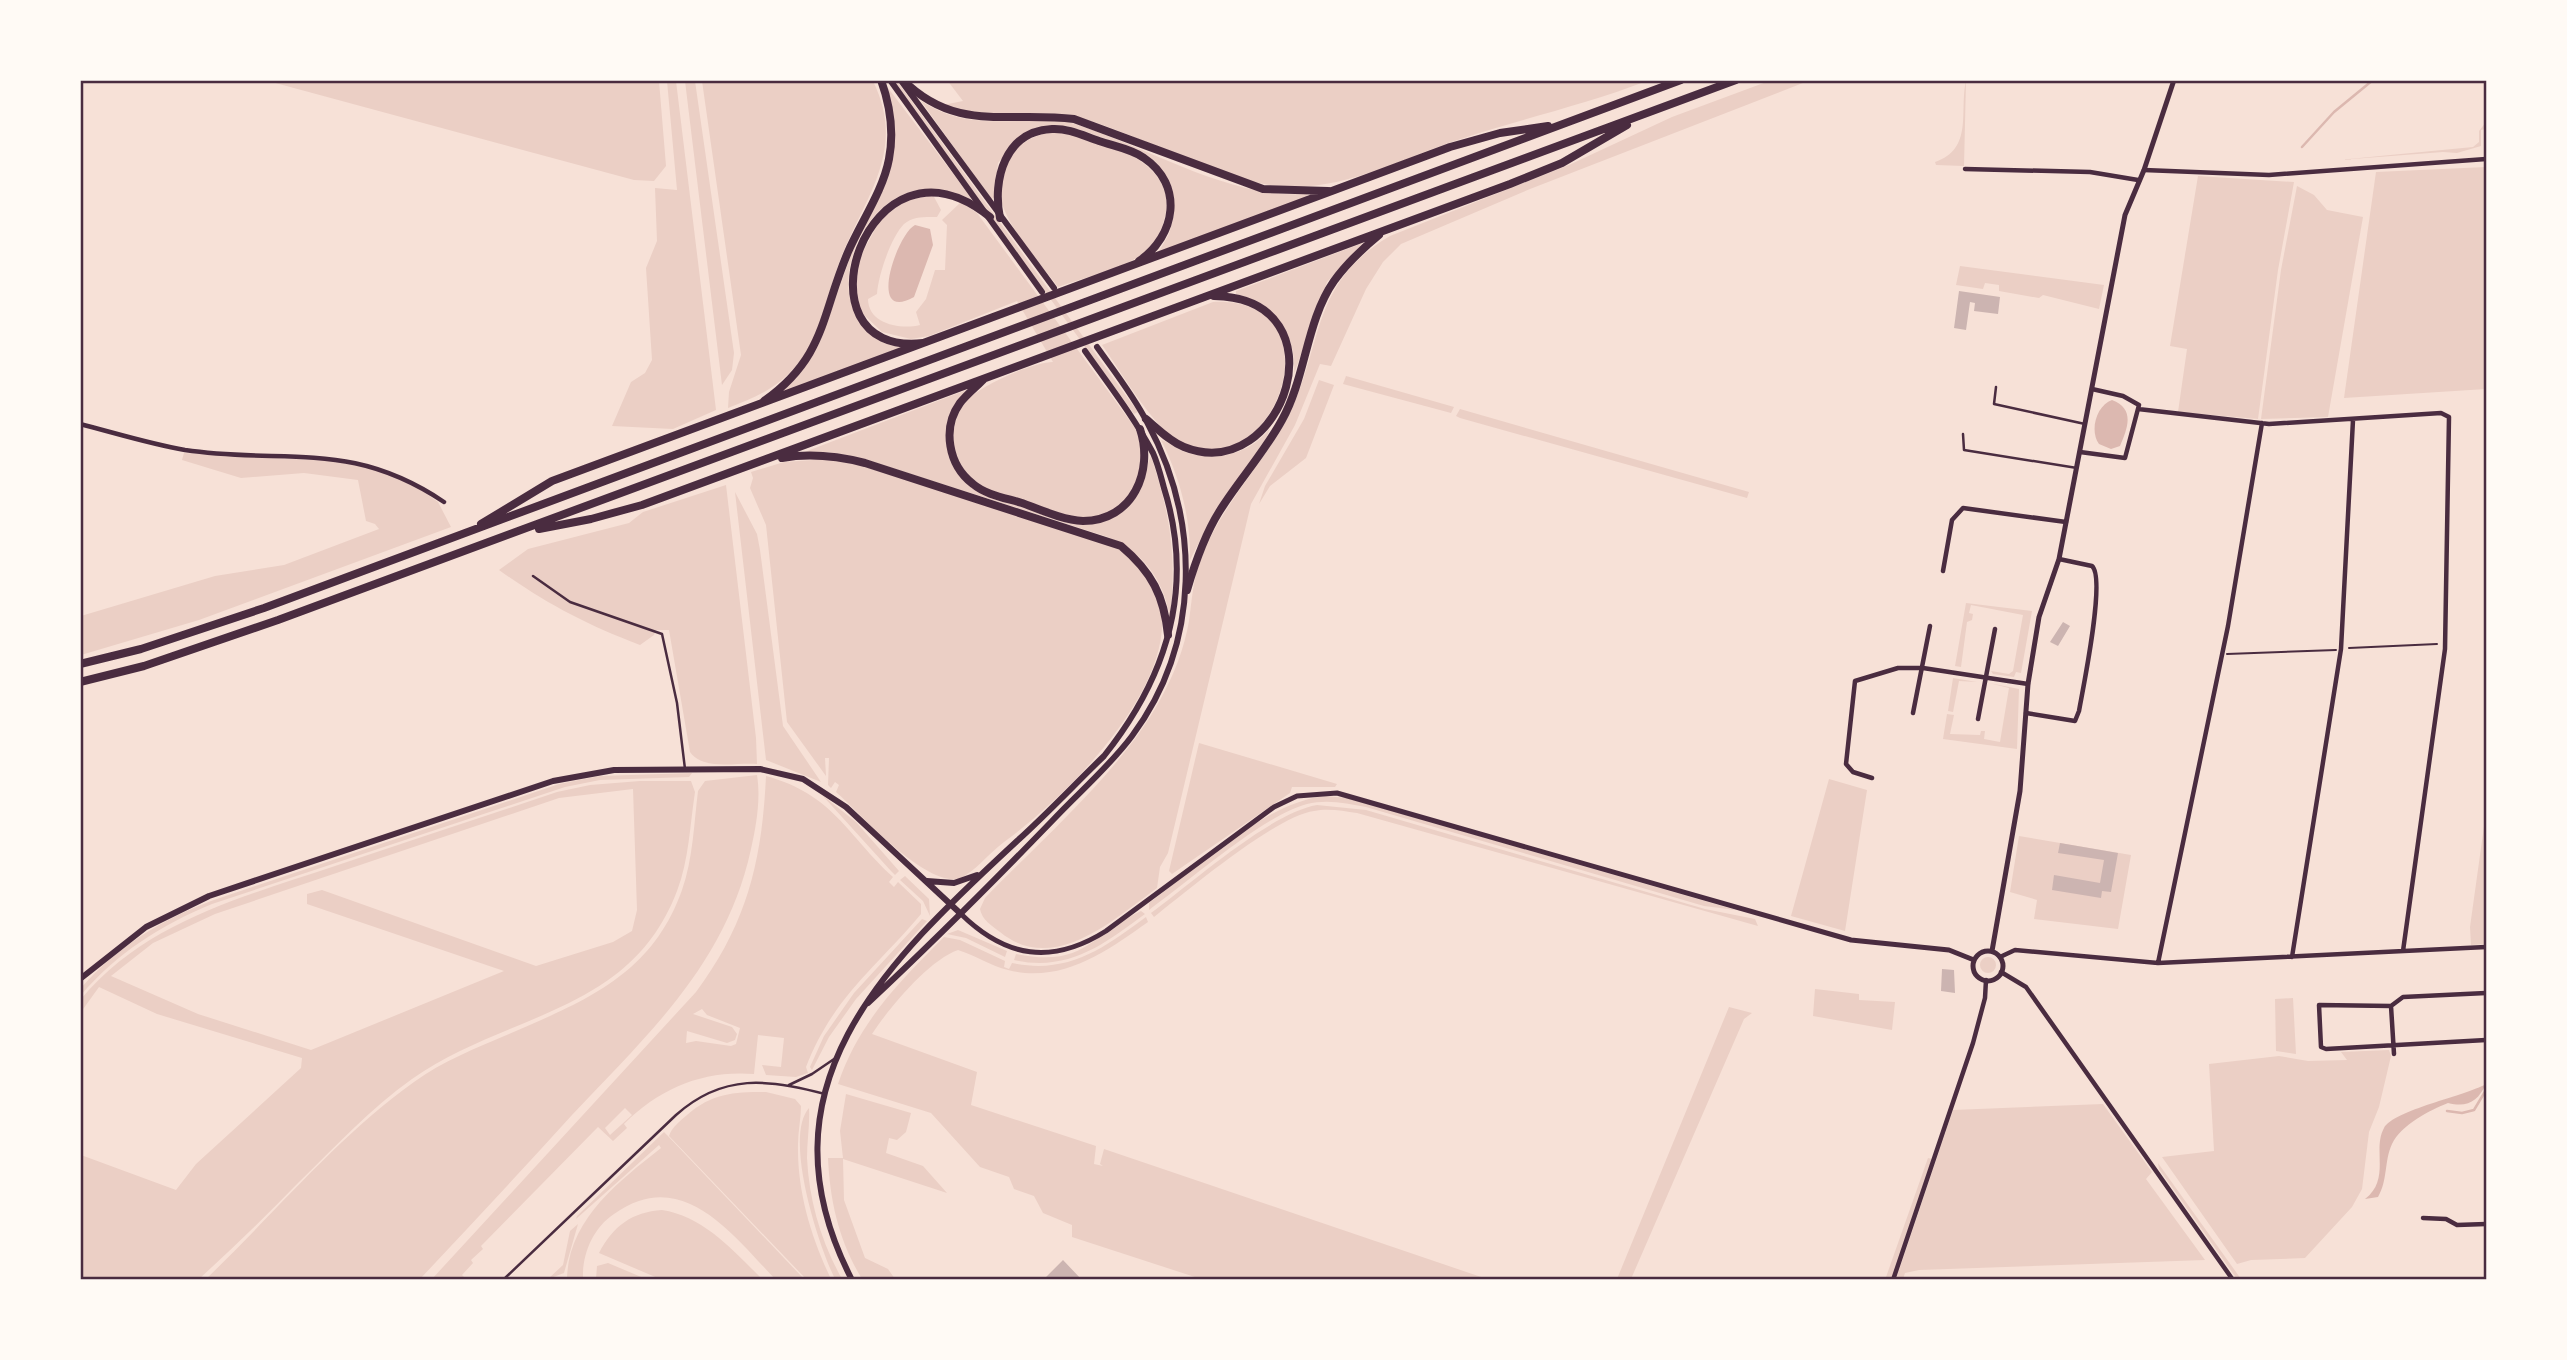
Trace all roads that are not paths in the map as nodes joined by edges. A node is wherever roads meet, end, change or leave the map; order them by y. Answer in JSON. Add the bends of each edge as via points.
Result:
{"nodes":[{"id":1,"x":881,"y":80,"type":"edge"},
{"id":2,"x":890,"y":80,"type":"edge"},
{"id":3,"x":902,"y":80,"type":"edge"},
{"id":4,"x":1681,"y":80,"type":"edge"},
{"id":5,"x":1735,"y":80,"type":"edge"},
{"id":6,"x":2174,"y":80,"type":"edge"},
{"id":7,"x":1641,"y":116,"type":"junction"},
{"id":8,"x":1562,"y":125,"type":"junction"},
{"id":9,"x":2487,"y":159,"type":"edge"},
{"id":10,"x":1965,"y":169,"type":"dead end"},
{"id":11,"x":2144,"y":170,"type":"junction"},
{"id":12,"x":2138,"y":180,"type":"junction"},
{"id":13,"x":1335,"y":191,"type":"junction"},
{"id":14,"x":990,"y":218,"type":"junction"},
{"id":15,"x":1000,"y":218,"type":"junction"},
{"id":16,"x":1386,"y":230,"type":"junction"},
{"id":17,"x":1123,"y":271,"type":"junction"},
{"id":18,"x":1054,"y":288,"type":"dead end"},
{"id":19,"x":1042,"y":292,"type":"dead end"},
{"id":20,"x":1208,"y":296,"type":"junction"},
{"id":21,"x":932,"y":342,"type":"junction"},
{"id":22,"x":1097,"y":347,"type":"dead end"},
{"id":23,"x":1085,"y":351,"type":"dead end"},
{"id":24,"x":985,"y":378,"type":"junction"},
{"id":25,"x":1996,"y":387,"type":"dead end"},
{"id":26,"x":2092,"y":389,"type":"junction"},
{"id":27,"x":753,"y":408,"type":"junction"},
{"id":28,"x":2138,"y":409,"type":"junction"},
{"id":29,"x":1146,"y":419,"type":"junction"},
{"id":30,"x":2353,"y":420,"type":"junction"},
{"id":31,"x":2262,"y":423,"type":"junction"},
{"id":32,"x":80,"y":424,"type":"edge"},
{"id":33,"x":2085,"y":424,"type":"junction"},
{"id":34,"x":1140,"y":429,"type":"junction"},
{"id":35,"x":1963,"y":434,"type":"dead end"},
{"id":36,"x":2080,"y":452,"type":"junction"},
{"id":37,"x":759,"y":463,"type":"junction"},
{"id":38,"x":2077,"y":468,"type":"junction"},
{"id":39,"x":444,"y":502,"type":"dead end"},
{"id":40,"x":2066,"y":522,"type":"junction"},
{"id":41,"x":517,"y":532,"type":"junction"},
{"id":42,"x":467,"y":533,"type":"junction"},
{"id":43,"x":2059,"y":559,"type":"junction"},
{"id":44,"x":1943,"y":571,"type":"dead end"},
{"id":45,"x":533,"y":576,"type":"dead end"},
{"id":46,"x":1187,"y":590,"type":"junction"},
{"id":47,"x":1930,"y":626,"type":"dead end"},
{"id":48,"x":1994,"y":629,"type":"dead end"},
{"id":49,"x":1168,"y":635,"type":"junction"},
{"id":50,"x":80,"y":664,"type":"edge"},
{"id":51,"x":1923,"y":667,"type":"junction"},
{"id":52,"x":1986,"y":677,"type":"junction"},
{"id":53,"x":80,"y":682,"type":"edge"},
{"id":54,"x":2028,"y":684,"type":"junction"},
{"id":55,"x":1913,"y":713,"type":"dead end"},
{"id":56,"x":2026,"y":713,"type":"junction"},
{"id":57,"x":1978,"y":719,"type":"dead end"},
{"id":58,"x":685,"y":769,"type":"junction"},
{"id":59,"x":1872,"y":778,"type":"dead end"},
{"id":60,"x":982,"y":873,"type":"junction"},
{"id":61,"x":925,"y":881,"type":"junction"},
{"id":62,"x":950,"y":904,"type":"junction"},
{"id":63,"x":961,"y":914,"type":"junction"},
{"id":64,"x":2487,"y":947,"type":"edge"},
{"id":65,"x":1992,"y":951,"type":"junction"},
{"id":66,"x":2403,"y":951,"type":"junction"},
{"id":67,"x":2000,"y":957,"type":"junction"},
{"id":68,"x":2292,"y":957,"type":"junction"},
{"id":69,"x":1974,"y":960,"type":"junction"},
{"id":70,"x":2158,"y":963,"type":"junction"},
{"id":71,"x":2001,"y":972,"type":"junction"},
{"id":72,"x":80,"y":979,"type":"edge"},
{"id":73,"x":1986,"y":980,"type":"junction"},
{"id":74,"x":2487,"y":993,"type":"edge"},
{"id":75,"x":2391,"y":1006,"type":"junction"},
{"id":76,"x":861,"y":1010,"type":"junction"},
{"id":77,"x":2487,"y":1040,"type":"edge"},
{"id":78,"x":2394,"y":1046,"type":"junction"},
{"id":79,"x":2394,"y":1054,"type":"dead end"},
{"id":80,"x":837,"y":1056,"type":"junction"},
{"id":81,"x":789,"y":1085,"type":"junction"},
{"id":82,"x":825,"y":1094,"type":"junction"},
{"id":83,"x":2423,"y":1218,"type":"dead end"},
{"id":84,"x":2487,"y":1224,"type":"edge"},
{"id":85,"x":503,"y":1279,"type":"edge"},
{"id":86,"x":852,"y":1279,"type":"edge"},
{"id":87,"x":1893,"y":1279,"type":"edge"},
{"id":88,"x":2233,"y":1279,"type":"edge"}],
"edges":[{"from":1,"to":27,"type":"highway","via":[[891,128],[886,171],[847,255],[813,351],[784,385]]},
{"from":2,"to":14,"type":"main road"},
{"from":3,"to":13,"type":"highway","via":[[951,113],[992,120],[1044,116],[1074,120],[1263,189]]},
{"from":3,"to":15,"type":"main road"},
{"from":4,"to":8,"type":"highway"},
{"from":5,"to":7,"type":"highway"},
{"from":6,"to":11,"type":"street"},
{"from":7,"to":16,"type":"highway","via":[[1562,163]]},
{"from":7,"to":41,"type":"highway"},
{"from":8,"to":13,"type":"highway","via":[[1500,133],[1450,147]]},
{"from":8,"to":42,"type":"highway"},
{"from":9,"to":11,"type":"street","via":[[2269,174]]},
{"from":10,"to":12,"type":"street","via":[[2090,172]]},
{"from":11,"to":12,"type":"street"},
{"from":12,"to":26,"type":"street","via":[[2122,226]]},
{"from":13,"to":17,"type":"highway"},
{"from":14,"to":19,"type":"main road"},
{"from":14,"to":21,"type":"highway","via":[[948,194],[928,192],[904,198],[885,210],[871,227],[851,269],[850,292],[860,317],[876,333],[905,343]]},
{"from":15,"to":17,"type":"highway","via":[[996,186],[1001,164],[1014,146],[1036,132],[1065,130],[1137,154],[1164,181],[1171,216],[1160,243]]},
{"from":15,"to":18,"type":"main road"},
{"from":16,"to":20,"type":"highway"},
{"from":16,"to":46,"type":"highway","via":[[1354,256],[1333,283],[1283,418],[1219,512],[1197,555]]},
{"from":17,"to":21,"type":"highway"},
{"from":20,"to":24,"type":"highway"},
{"from":20,"to":29,"type":"highway","via":[[1252,303],[1278,323],[1291,355],[1281,401],[1260,433],[1225,451],[1185,448]]},
{"from":21,"to":27,"type":"highway"},
{"from":22,"to":29,"type":"main road"},
{"from":23,"to":34,"type":"main road"},
{"from":24,"to":34,"type":"highway","via":[[960,403],[951,425],[950,451],[960,471],[972,484],[1070,519],[1102,518],[1125,506],[1135,494],[1145,470]]},
{"from":24,"to":37,"type":"highway"},
{"from":25,"to":33,"type":"lane","via":[[1994,404]]},
{"from":26,"to":28,"type":"street","via":[[2123,396],[2139,405]]},
{"from":26,"to":33,"type":"street"},
{"from":27,"to":42,"type":"highway","via":[[552,481]]},
{"from":28,"to":31,"type":"street"},
{"from":28,"to":36,"type":"street","via":[[2125,458]]},
{"from":29,"to":46,"type":"main road","via":[[1174,484],[1184,523]]},
{"from":30,"to":31,"type":"street"},
{"from":30,"to":66,"type":"street","via":[[2448,415],[2446,643]]},
{"from":30,"to":68,"type":"street","via":[[2341,649]]},
{"from":31,"to":70,"type":"street","via":[[2222,654]]},
{"from":32,"to":39,"type":"street","via":[[186,450],[348,460],[396,474]]},
{"from":33,"to":36,"type":"street"},
{"from":34,"to":49,"type":"main road","via":[[1154,456],[1174,519],[1177,603]]},
{"from":35,"to":38,"type":"lane","via":[[1964,450]]},
{"from":36,"to":38,"type":"street"},
{"from":37,"to":41,"type":"highway","via":[[607,516]]},
{"from":37,"to":49,"type":"highway","via":[[803,455],[844,458],[1122,546],[1156,584]]},
{"from":38,"to":40,"type":"street"},
{"from":40,"to":43,"type":"street"},
{"from":40,"to":44,"type":"street","via":[[1963,508],[1952,520]]},
{"from":41,"to":53,"type":"highway","via":[[220,641]]},
{"from":42,"to":50,"type":"highway","via":[[222,622]]},
{"from":43,"to":54,"type":"street","via":[[2039,617]]},
{"from":43,"to":56,"type":"street","via":[[2092,566],[2096,572],[2079,711],[2075,722]]},
{"from":45,"to":58,"type":"lane","via":[[570,602],[662,634]]},
{"from":46,"to":63,"type":"main road","via":[[1166,678],[1131,738]]},
{"from":47,"to":51,"type":"street"},
{"from":48,"to":52,"type":"street"},
{"from":49,"to":60,"type":"main road","via":[[1156,671],[1120,736]]},
{"from":51,"to":52,"type":"street"},
{"from":51,"to":55,"type":"street"},
{"from":51,"to":59,"type":"street","via":[[1898,668],[1855,681],[1846,764],[1853,772]]},
{"from":52,"to":54,"type":"street"},
{"from":52,"to":57,"type":"street"},
{"from":54,"to":56,"type":"street"},
{"from":56,"to":65,"type":"street","via":[[2020,791]]},
{"from":58,"to":61,"type":"main road","via":[[781,772],[816,786]]},
{"from":58,"to":72,"type":"main road","via":[[598,772],[554,781],[209,896],[146,926]]},
{"from":60,"to":61,"type":"main road","via":[[954,883]]},
{"from":60,"to":62,"type":"main road"},
{"from":61,"to":62,"type":"main road"},
{"from":62,"to":63,"type":"main road"},
{"from":62,"to":76,"type":"main road","via":[[887,971]]},
{"from":63,"to":69,"type":"street","via":[[990,937],[1014,948],[1047,954],[1068,950],[1106,931],[1274,807],[1297,796],[1337,793],[1851,940],[1928,947]]},
{"from":63,"to":76,"type":"main road"},
{"from":64,"to":66,"type":"street"},
{"from":65,"to":67,"type":"street"},
{"from":65,"to":69,"type":"street","via":[[1982,952]]},
{"from":66,"to":68,"type":"street"},
{"from":67,"to":70,"type":"street","via":[[2015,950]]},
{"from":67,"to":71,"type":"street"},
{"from":68,"to":70,"type":"street"},
{"from":69,"to":73,"type":"street","via":[[1975,973]]},
{"from":71,"to":73,"type":"street"},
{"from":71,"to":88,"type":"street","via":[[2026,987]]},
{"from":73,"to":87,"type":"street","via":[[1986,998],[1973,1044]]},
{"from":74,"to":75,"type":"street","via":[[2403,997]]},
{"from":75,"to":78,"type":"street"},
{"from":75,"to":78,"type":"street","via":[[2319,1005],[2321,1047]]},
{"from":76,"to":80,"type":"main road"},
{"from":77,"to":78,"type":"street"},
{"from":78,"to":79,"type":"street"},
{"from":80,"to":81,"type":"lane"},
{"from":80,"to":82,"type":"main road"},
{"from":81,"to":82,"type":"lane"},
{"from":81,"to":85,"type":"lane","via":[[758,1082],[720,1087],[695,1099]]},
{"from":82,"to":86,"type":"main road","via":[[818,1143],[819,1185],[835,1245]]},
{"from":83,"to":84,"type":"street","via":[[2446,1219],[2456,1225]]}]}
